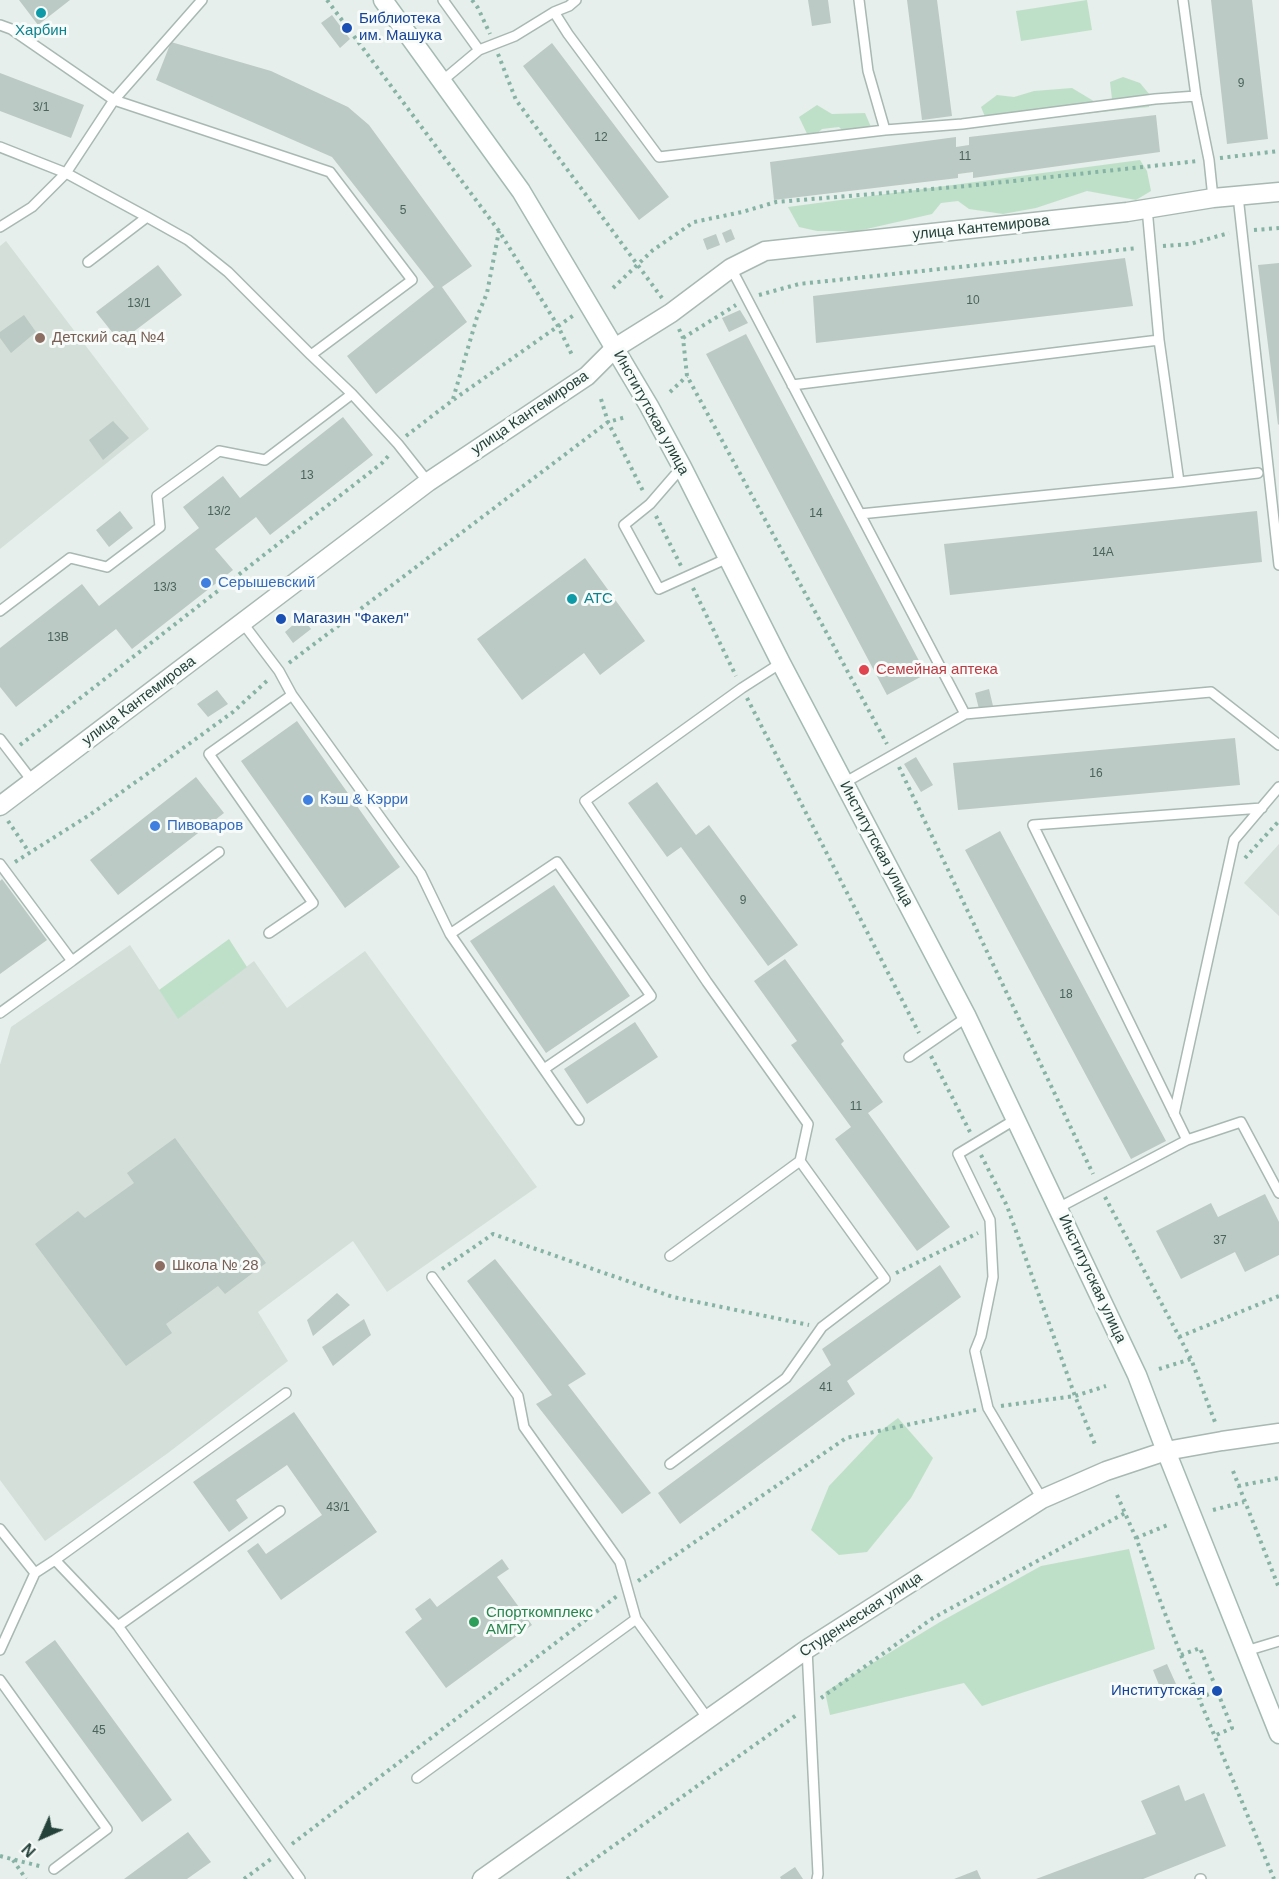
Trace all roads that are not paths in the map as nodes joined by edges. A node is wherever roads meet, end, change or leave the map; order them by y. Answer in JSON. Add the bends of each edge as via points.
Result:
{"nodes":[{"id":1,"x":201,"y":0,"type":"edge"},
{"id":2,"x":383,"y":0,"type":"edge"},
{"id":3,"x":443,"y":0,"type":"edge"},
{"id":4,"x":576,"y":0,"type":"edge"},
{"id":5,"x":859,"y":0,"type":"edge"},
{"id":6,"x":1183,"y":0,"type":"edge"},
{"id":7,"x":554,"y":12,"type":"junction"},
{"id":8,"x":0,"y":25,"type":"edge"},
{"id":9,"x":479,"y":50,"type":"junction"},
{"id":10,"x":442,"y":81,"type":"junction"},
{"id":11,"x":1196,"y":96,"type":"junction"},
{"id":12,"x":114,"y":100,"type":"junction"},
{"id":13,"x":885,"y":130,"type":"junction"},
{"id":14,"x":0,"y":147,"type":"edge"},
{"id":15,"x":66,"y":173,"type":"junction"},
{"id":16,"x":1279,"y":192,"type":"edge"},
{"id":17,"x":1238,"y":196,"type":"junction"},
{"id":18,"x":1213,"y":198,"type":"junction"},
{"id":19,"x":1147,"y":208,"type":"junction"},
{"id":20,"x":147,"y":217,"type":"junction"},
{"id":21,"x":0,"y":226,"type":"edge"},
{"id":22,"x":88,"y":262,"type":"dead end"},
{"id":23,"x":731,"y":268,"type":"junction"},
{"id":24,"x":1159,"y":340,"type":"junction"},
{"id":25,"x":615,"y":348,"type":"junction"},
{"id":26,"x":311,"y":355,"type":"junction"},
{"id":27,"x":792,"y":385,"type":"junction"},
{"id":28,"x":352,"y":394,"type":"junction"},
{"id":29,"x":682,"y":467,"type":"junction"},
{"id":30,"x":1258,"y":473,"type":"dead end"},
{"id":31,"x":428,"y":482,"type":"junction"},
{"id":32,"x":1179,"y":482,"type":"junction"},
{"id":33,"x":860,"y":514,"type":"junction"},
{"id":34,"x":728,"y":558,"type":"junction"},
{"id":35,"x":1279,"y":565,"type":"edge"},
{"id":36,"x":0,"y":611,"type":"edge"},
{"id":37,"x":242,"y":622,"type":"junction"},
{"id":38,"x":781,"y":663,"type":"junction"},
{"id":39,"x":292,"y":695,"type":"junction"},
{"id":40,"x":965,"y":714,"type":"junction"},
{"id":41,"x":0,"y":739,"type":"edge"},
{"id":42,"x":1279,"y":745,"type":"edge"},
{"id":43,"x":33,"y":782,"type":"junction"},
{"id":44,"x":844,"y":783,"type":"junction"},
{"id":45,"x":1279,"y":787,"type":"edge"},
{"id":46,"x":1262,"y":808,"type":"junction"},
{"id":47,"x":4,"y":813,"type":"edge"},
{"id":48,"x":219,"y":852,"type":"dead end"},
{"id":49,"x":2,"y":867,"type":"edge"},
{"id":50,"x":269,"y":933,"type":"dead end"},
{"id":51,"x":450,"y":934,"type":"junction"},
{"id":52,"x":72,"y":961,"type":"junction"},
{"id":53,"x":0,"y":1013,"type":"edge"},
{"id":54,"x":968,"y":1017,"type":"junction"},
{"id":55,"x":909,"y":1057,"type":"dead end"},
{"id":56,"x":544,"y":1070,"type":"junction"},
{"id":57,"x":1174,"y":1114,"type":"junction"},
{"id":58,"x":1016,"y":1119,"type":"junction"},
{"id":59,"x":579,"y":1120,"type":"dead end"},
{"id":60,"x":1187,"y":1140,"type":"junction"},
{"id":61,"x":800,"y":1161,"type":"junction"},
{"id":62,"x":1279,"y":1193,"type":"edge"},
{"id":63,"x":1058,"y":1208,"type":"junction"},
{"id":64,"x":670,"y":1256,"type":"dead end"},
{"id":65,"x":432,"y":1277,"type":"road end"},
{"id":66,"x":286,"y":1393,"type":"dead end"},
{"id":67,"x":1279,"y":1433,"type":"edge"},
{"id":68,"x":1166,"y":1451,"type":"junction"},
{"id":69,"x":670,"y":1464,"type":"dead end"},
{"id":70,"x":1042,"y":1499,"type":"junction"},
{"id":71,"x":280,"y":1511,"type":"dead end"},
{"id":72,"x":0,"y":1529,"type":"edge"},
{"id":73,"x":55,"y":1560,"type":"junction"},
{"id":74,"x":36,"y":1573,"type":"junction"},
{"id":75,"x":636,"y":1619,"type":"junction"},
{"id":76,"x":118,"y":1626,"type":"junction"},
{"id":77,"x":1279,"y":1641,"type":"edge"},
{"id":78,"x":807,"y":1649,"type":"junction"},
{"id":79,"x":0,"y":1650,"type":"edge"},
{"id":80,"x":1246,"y":1651,"type":"junction"},
{"id":81,"x":0,"y":1680,"type":"edge"},
{"id":82,"x":708,"y":1719,"type":"junction"},
{"id":83,"x":1279,"y":1734,"type":"edge"},
{"id":84,"x":417,"y":1778,"type":"dead end"},
{"id":85,"x":54,"y":1869,"type":"road end"},
{"id":86,"x":300,"y":1879,"type":"edge"},
{"id":87,"x":482,"y":1879,"type":"edge"},
{"id":88,"x":817,"y":1879,"type":"edge"}],
"edges":[{"from":1,"to":12,"type":"lane"},
{"from":2,"to":10,"type":"street","name":"Институтская улица"},
{"from":3,"to":9,"type":"lane"},
{"from":4,"to":7,"type":"lane"},
{"from":5,"to":13,"type":"lane","via":[[868,71]]},
{"from":6,"to":11,"type":"lane"},
{"from":7,"to":9,"type":"lane","via":[[515,36]]},
{"from":7,"to":13,"type":"lane","via":[[659,158]]},
{"from":8,"to":12,"type":"lane"},
{"from":9,"to":10,"type":"lane"},
{"from":10,"to":25,"type":"street","name":"Институтская улица","via":[[521,191]]},
{"from":11,"to":13,"type":"lane"},
{"from":11,"to":18,"type":"lane"},
{"from":12,"to":15,"type":"lane"},
{"from":12,"to":26,"type":"lane","via":[[330,172],[412,280]]},
{"from":14,"to":15,"type":"lane"},
{"from":15,"to":20,"type":"lane"},
{"from":15,"to":21,"type":"lane","via":[[32,207]]},
{"from":16,"to":17,"type":"street","name":"улица Кантемирова"},
{"from":17,"to":18,"type":"street","name":"улица Кантемирова"},
{"from":17,"to":35,"type":"lane"},
{"from":18,"to":19,"type":"street","name":"улица Кантемирова"},
{"from":19,"to":23,"type":"street","name":"улица Кантемирова","via":[[765,251]]},
{"from":19,"to":24,"type":"lane"},
{"from":20,"to":22,"type":"lane"},
{"from":20,"to":26,"type":"lane","via":[[188,240],[228,272]]},
{"from":23,"to":25,"type":"street","name":"улица Кантемирова"},
{"from":23,"to":27,"type":"lane"},
{"from":24,"to":27,"type":"lane"},
{"from":24,"to":32,"type":"lane"},
{"from":25,"to":29,"type":"street","name":"Институтская улица"},
{"from":25,"to":31,"type":"street","name":"улица Кантемирова","via":[[587,376]]},
{"from":26,"to":28,"type":"lane"},
{"from":27,"to":33,"type":"lane"},
{"from":28,"to":31,"type":"lane"},
{"from":28,"to":36,"type":"lane","via":[[265,460],[219,451],[157,496],[160,527],[107,567],[70,558]]},
{"from":29,"to":34,"type":"street","name":"Институтская улица"},
{"from":29,"to":34,"type":"lane","via":[[650,504],[624,525],[659,589]]},
{"from":30,"to":32,"type":"lane"},
{"from":31,"to":37,"type":"street","name":"улица Кантемирова"},
{"from":32,"to":33,"type":"lane"},
{"from":33,"to":40,"type":"lane"},
{"from":34,"to":38,"type":"street","name":"Институтская улица"},
{"from":37,"to":39,"type":"lane"},
{"from":37,"to":43,"type":"street","name":"улица Кантемирова"},
{"from":38,"to":44,"type":"street","name":"Институтская улица"},
{"from":38,"to":61,"type":"lane","via":[[585,801],[808,1124]]},
{"from":39,"to":50,"type":"lane","via":[[209,754],[314,903]]},
{"from":39,"to":51,"type":"lane","via":[[421,874]]},
{"from":40,"to":42,"type":"lane","via":[[1211,692]]},
{"from":40,"to":44,"type":"lane"},
{"from":41,"to":43,"type":"lane"},
{"from":43,"to":47,"type":"street","name":"улица Кантемирова"},
{"from":44,"to":54,"type":"street","name":"Институтская улица"},
{"from":45,"to":46,"type":"lane"},
{"from":46,"to":57,"type":"lane","via":[[1234,840]]},
{"from":46,"to":57,"type":"lane","via":[[1033,825]]},
{"from":48,"to":52,"type":"lane"},
{"from":49,"to":52,"type":"lane"},
{"from":51,"to":56,"type":"lane"},
{"from":51,"to":56,"type":"lane","via":[[557,862],[651,996]]},
{"from":52,"to":53,"type":"lane"},
{"from":54,"to":55,"type":"lane"},
{"from":54,"to":58,"type":"street","name":"Институтская улица"},
{"from":56,"to":59,"type":"lane"},
{"from":57,"to":60,"type":"lane"},
{"from":58,"to":63,"type":"street","name":"Институтская улица"},
{"from":58,"to":70,"type":"lane","via":[[958,1154],[990,1220],[993,1276],[975,1351],[988,1408]]},
{"from":60,"to":62,"type":"lane","via":[[1241,1122]]},
{"from":60,"to":63,"type":"lane"},
{"from":61,"to":64,"type":"lane"},
{"from":61,"to":69,"type":"lane","via":[[885,1279],[822,1327],[786,1378]]},
{"from":63,"to":68,"type":"street","name":"Институтская улица","via":[[1137,1376]]},
{"from":65,"to":75,"type":"lane","via":[[518,1396],[524,1427],[620,1562]]},
{"from":66,"to":73,"type":"lane"},
{"from":67,"to":68,"type":"street","name":"Студенческая улица"},
{"from":68,"to":70,"type":"street","name":"Студенческая улица","via":[[1106,1471]]},
{"from":68,"to":80,"type":"street","name":"Институтская улица"},
{"from":70,"to":78,"type":"street","name":"Студенческая улица"},
{"from":71,"to":76,"type":"lane"},
{"from":72,"to":74,"type":"lane"},
{"from":73,"to":74,"type":"lane"},
{"from":73,"to":76,"type":"lane"},
{"from":74,"to":79,"type":"lane"},
{"from":75,"to":82,"type":"lane"},
{"from":75,"to":84,"type":"lane"},
{"from":76,"to":86,"type":"lane"},
{"from":77,"to":80,"type":"lane"},
{"from":78,"to":82,"type":"street","name":"Студенческая улица"},
{"from":78,"to":88,"type":"lane"},
{"from":80,"to":83,"type":"street","name":"Институтская улица"},
{"from":81,"to":85,"type":"lane","via":[[107,1829]]},
{"from":82,"to":87,"type":"street","name":"Студенческая улица"}]}
